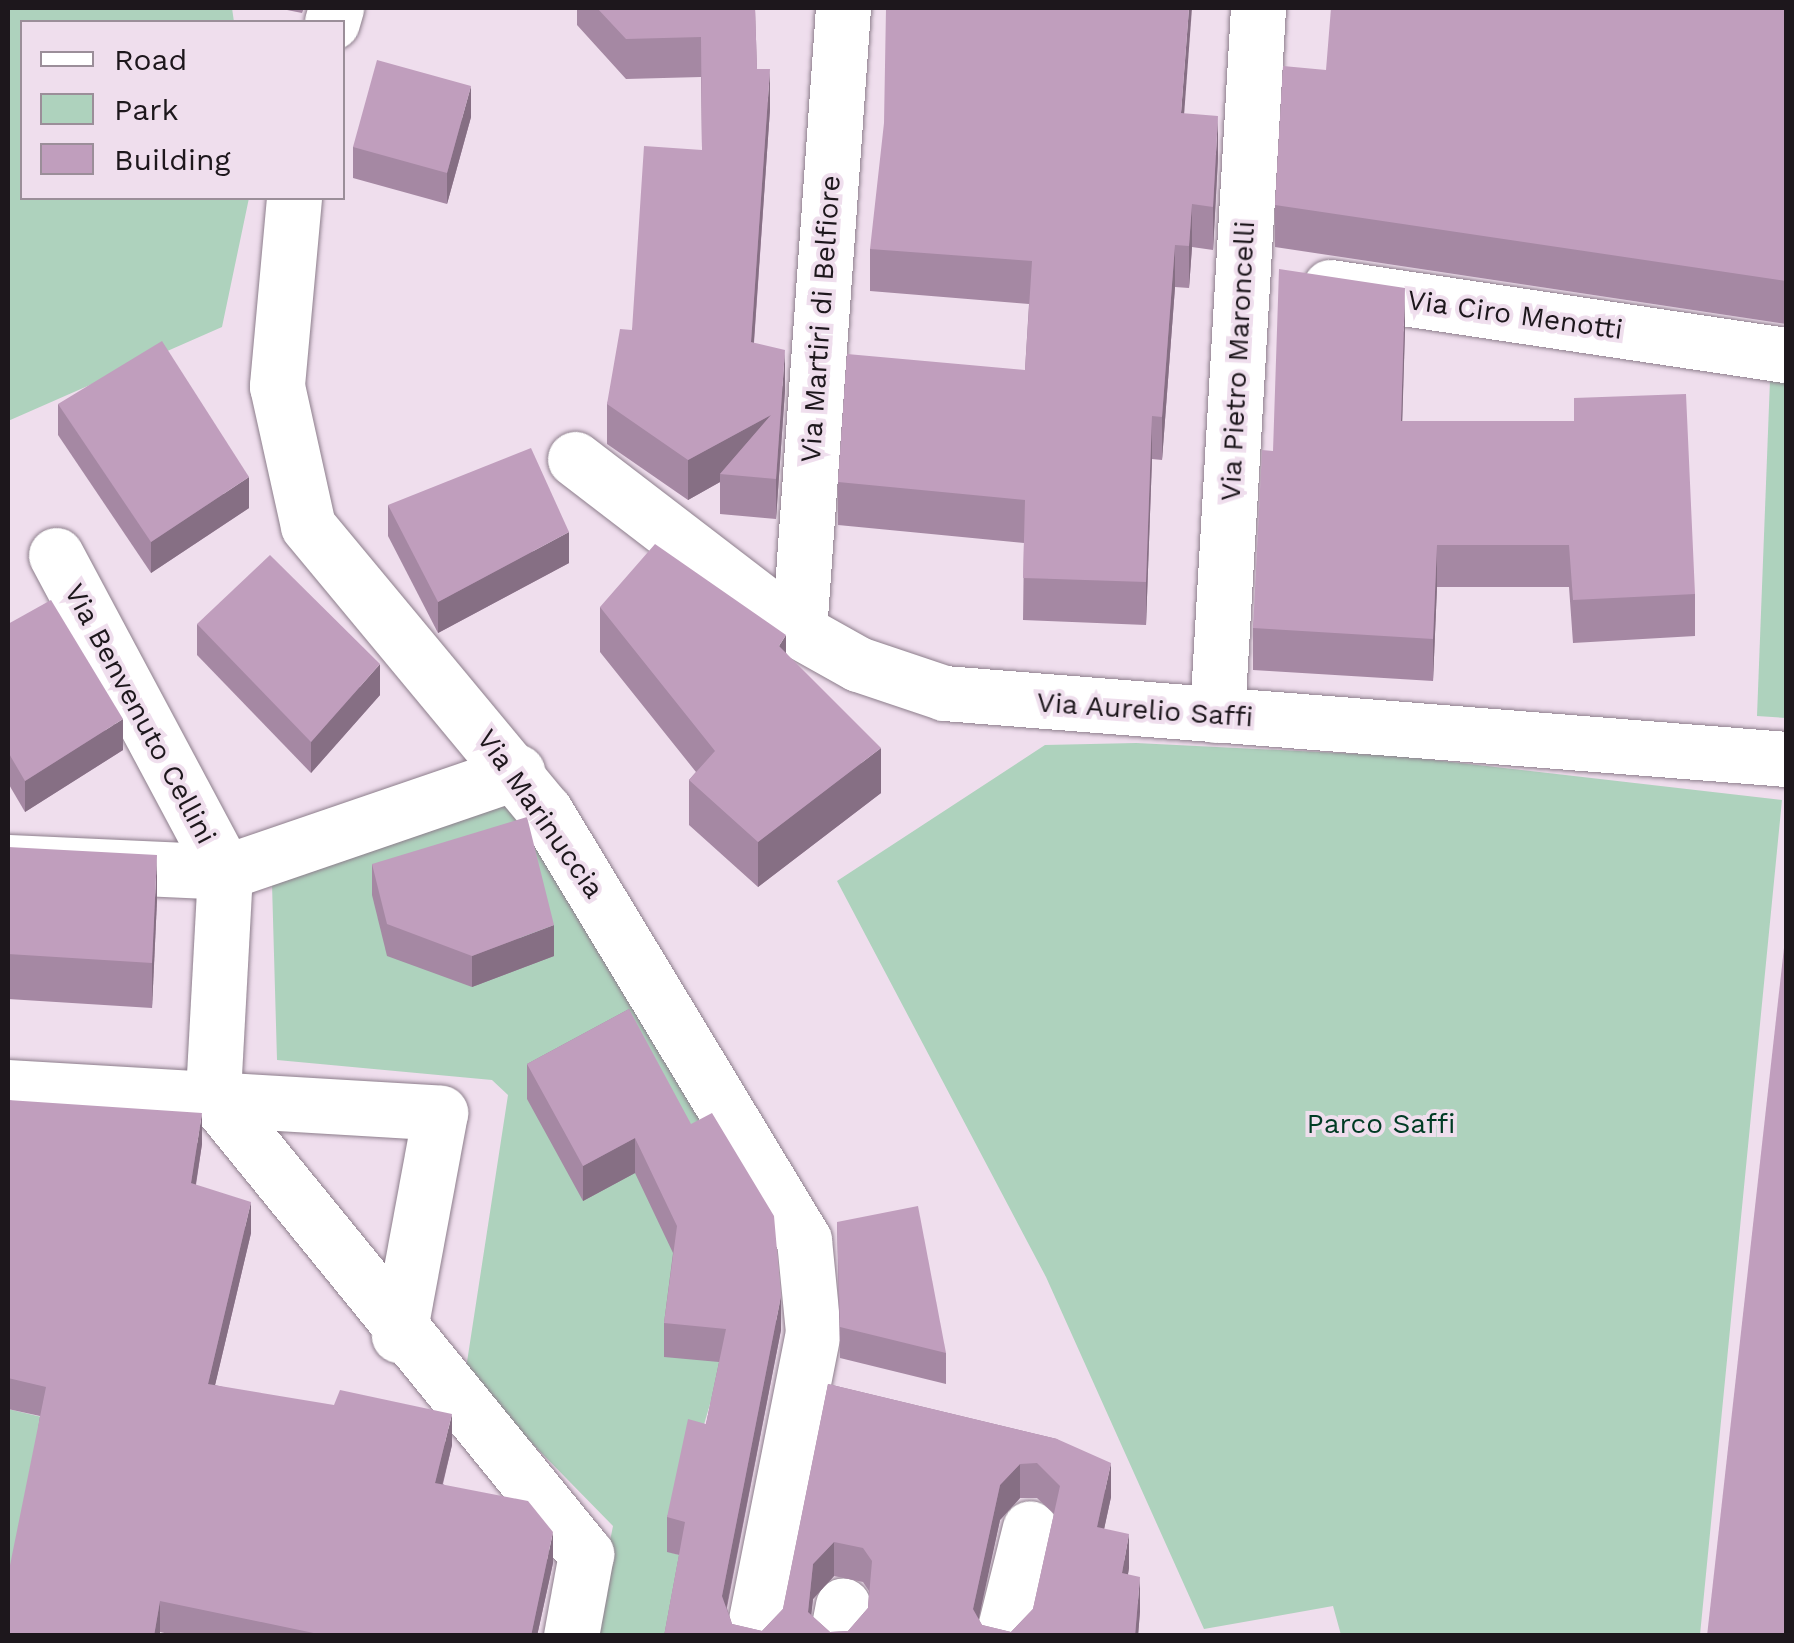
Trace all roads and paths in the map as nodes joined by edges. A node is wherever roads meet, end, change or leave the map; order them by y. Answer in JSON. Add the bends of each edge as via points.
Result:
{"nodes":[{"id":1,"x":843,"y":8,"type":"edge"},
{"id":2,"x":1258,"y":8,"type":"edge"},
{"id":3,"x":294,"y":200,"type":"edge"},
{"id":4,"x":1243,"y":274,"type":"junction"},
{"id":5,"x":1786,"y":355,"type":"edge"},
{"id":6,"x":575,"y":460,"type":"dead end"},
{"id":7,"x":56,"y":556,"type":"dead end"},
{"id":8,"x":798,"y":631,"type":"junction"},
{"id":9,"x":1217,"y":715,"type":"junction"},
{"id":10,"x":1786,"y":759,"type":"edge"},
{"id":11,"x":517,"y":772,"type":"junction"},
{"id":12,"x":8,"y":862,"type":"edge"},
{"id":13,"x":225,"y":872,"type":"junction"},
{"id":14,"x":8,"y":1088,"type":"edge"},
{"id":15,"x":213,"y":1096,"type":"junction"},
{"id":16,"x":399,"y":1335,"type":"junction"},
{"id":17,"x":805,"y":1381,"type":"junction"},
{"id":18,"x":862,"y":1395,"type":"edge"},
{"id":19,"x":1030,"y":1528,"type":"dead end"},
{"id":20,"x":571,"y":1636,"type":"edge"},
{"id":21,"x":753,"y":1636,"type":"edge"},
{"id":22,"x":1002,"y":1636,"type":"edge"}],
"edges":[{"from":1,"to":8,"type":"street","name":"Via Martiri di Belfiore"},
{"from":2,"to":4,"type":"street","name":"Via Pietro Maroncelli"},
{"from":3,"to":11,"type":"street","name":"Via Marinuccia","via":[[278,386],[308,526]]},
{"from":4,"to":5,"type":"street","name":"Via Ciro Menotti"},
{"from":4,"to":9,"type":"street","name":"Via Pietro Maroncelli"},
{"from":6,"to":8,"type":"street","name":"Via Aurelio Saffi"},
{"from":7,"to":13,"type":"street","name":"Via Benvenuto Cellini"},
{"from":8,"to":9,"type":"street","name":"Via Aurelio Saffi","via":[[858,664],[944,693]]},
{"from":9,"to":10,"type":"street","name":"Via Aurelio Saffi"},
{"from":11,"to":13,"type":"street","name":"Via Benvenuto Cellini"},
{"from":11,"to":17,"type":"street","name":"Via Marinuccia","via":[[794,1216],[813,1289]]},
{"from":12,"to":13,"type":"street","name":"Via Benvenuto Cellini"},
{"from":13,"to":15,"type":"street"},
{"from":14,"to":15,"type":"street"},
{"from":15,"to":16,"type":"street"},
{"from":15,"to":16,"type":"street","via":[[440,1113]]},
{"from":16,"to":20,"type":"street","via":[[586,1554]]},
{"from":17,"to":18,"type":"street"},
{"from":17,"to":21,"type":"street","name":"Via Marinuccia"},
{"from":19,"to":22,"type":"street"}]}
